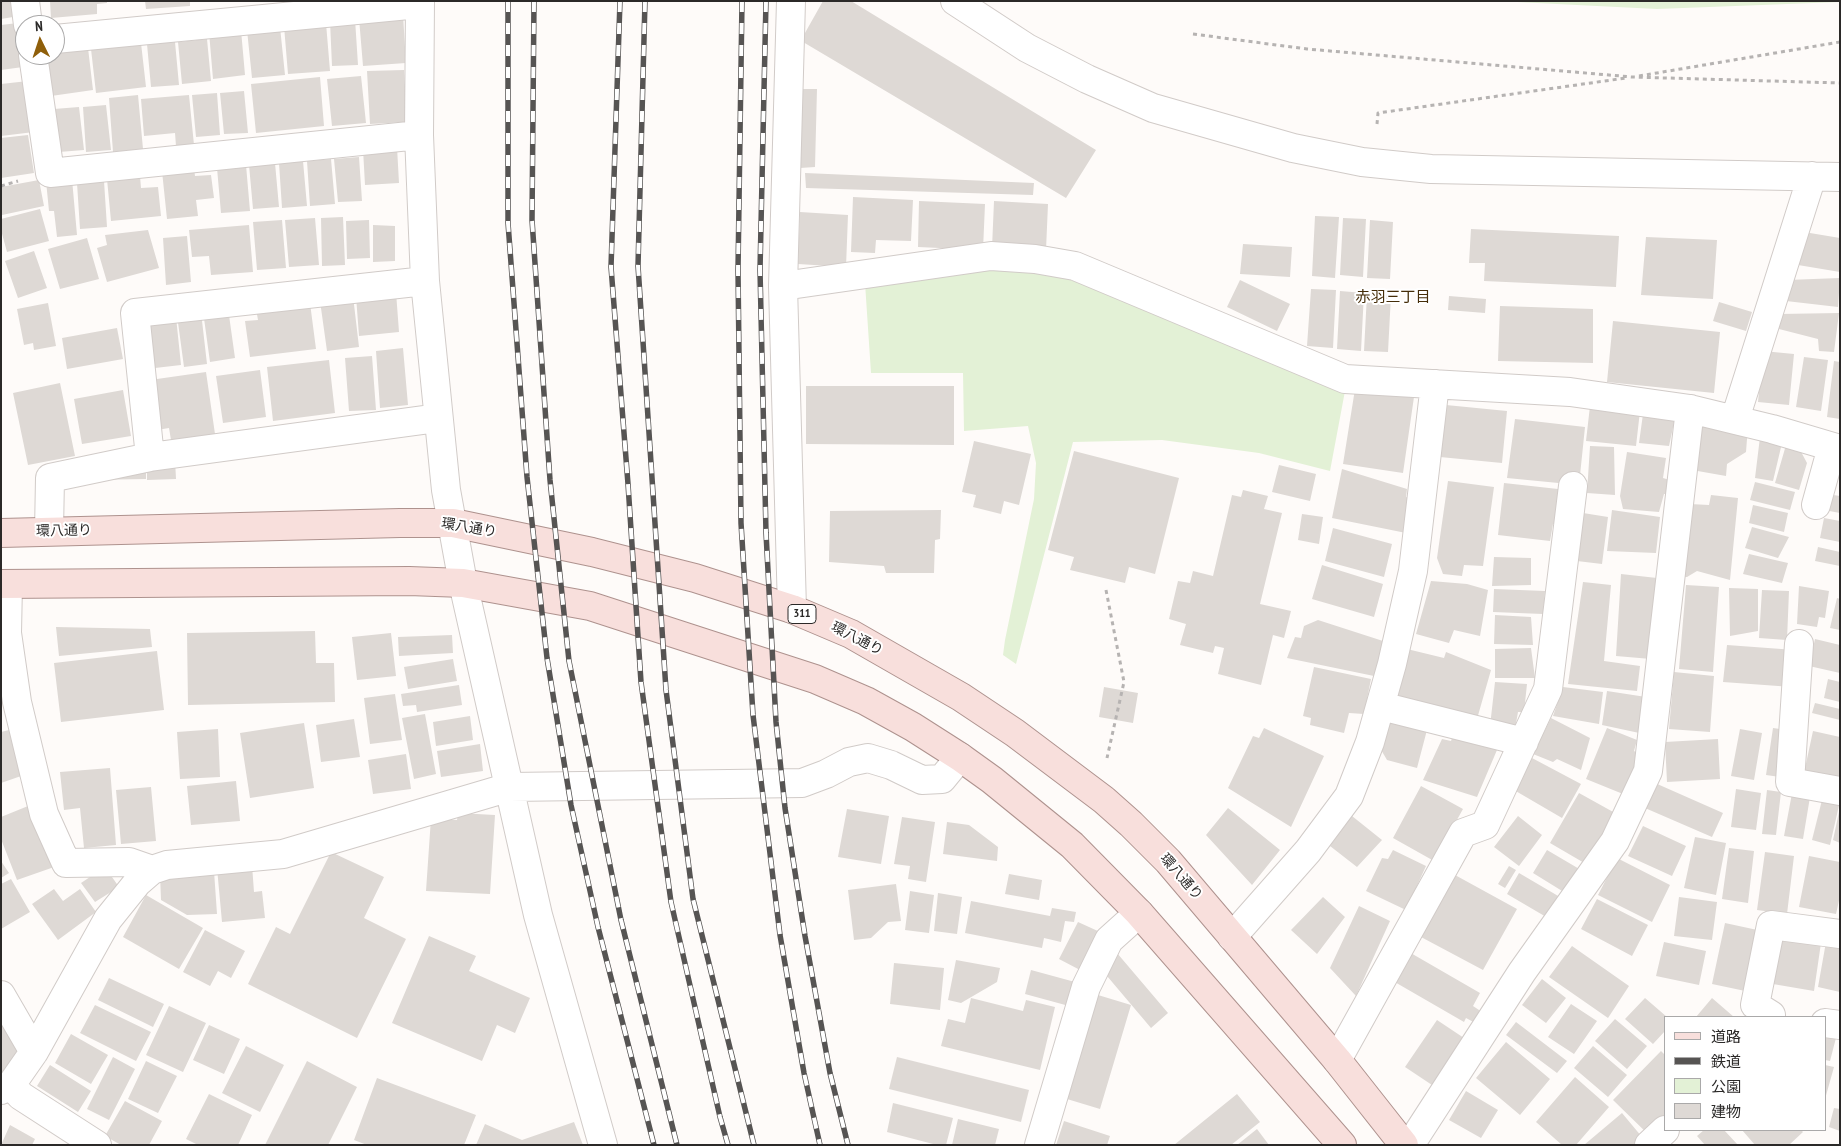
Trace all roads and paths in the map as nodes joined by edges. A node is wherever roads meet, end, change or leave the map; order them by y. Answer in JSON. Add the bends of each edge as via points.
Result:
{"nodes":[{"id":1,"x":25,"y":1,"type":"edge"},
{"id":2,"x":791,"y":1,"type":"edge"},
{"id":3,"x":955,"y":1,"type":"edge"},
{"id":4,"x":420,"y":2,"type":"edge"},
{"id":5,"x":27,"y":15,"type":"edge"},
{"id":6,"x":1193,"y":34,"type":"dead end"},
{"id":7,"x":65,"y":37,"type":"edge"},
{"id":8,"x":1840,"y":42,"type":"edge"},
{"id":9,"x":34,"y":65,"type":"edge"},
{"id":10,"x":1632,"y":77,"type":"junction"},
{"id":11,"x":1840,"y":84,"type":"edge"},
{"id":12,"x":1377,"y":124,"type":"dead end"},
{"id":13,"x":419,"y":135,"type":"junction"},
{"id":14,"x":1812,"y":176,"type":"junction"},
{"id":15,"x":1840,"y":177,"type":"edge"},
{"id":16,"x":425,"y":281,"type":"junction"},
{"id":17,"x":783,"y":286,"type":"junction"},
{"id":18,"x":1435,"y":384,"type":"junction"},
{"id":19,"x":1690,"y":409,"type":"junction"},
{"id":20,"x":438,"y":418,"type":"junction"},
{"id":21,"x":1735,"y":420,"type":"junction"},
{"id":22,"x":1836,"y":448,"type":"edge"},
{"id":23,"x":150,"y":457,"type":"junction"},
{"id":24,"x":1573,"y":486,"type":"dead end"},
{"id":25,"x":1816,"y":505,"type":"dead end"},
{"id":26,"x":452,"y":523,"type":"junction"},
{"id":27,"x":49,"y":531,"type":"junction"},
{"id":28,"x":1,"y":533,"type":"edge"},
{"id":29,"x":463,"y":583,"type":"junction"},
{"id":30,"x":5,"y":584,"type":"edge"},
{"id":31,"x":1106,"y":590,"type":"dead end"},
{"id":32,"x":792,"y":609,"type":"junction"},
{"id":33,"x":1799,"y":644,"type":"dead end"},
{"id":34,"x":1380,"y":706,"type":"junction"},
{"id":35,"x":1524,"y":742,"type":"junction"},
{"id":36,"x":960,"y":757,"type":"junction"},
{"id":37,"x":1106,"y":759,"type":"dead end"},
{"id":38,"x":510,"y":787,"type":"junction"},
{"id":39,"x":1840,"y":791,"type":"edge"},
{"id":40,"x":152,"y":870,"type":"junction"},
{"id":41,"x":1139,"y":913,"type":"junction"},
{"id":42,"x":1840,"y":934,"type":"edge"},
{"id":43,"x":1232,"y":937,"type":"junction"},
{"id":44,"x":1,"y":995,"type":"edge"},
{"id":45,"x":1776,"y":1016,"type":"edge"},
{"id":46,"x":1826,"y":1023,"type":"edge"},
{"id":47,"x":1840,"y":1025,"type":"edge"},
{"id":48,"x":34,"y":1052,"type":"junction"},
{"id":49,"x":1337,"y":1060,"type":"junction"},
{"id":50,"x":6,"y":1088,"type":"edge"},
{"id":51,"x":1664,"y":1131,"type":"edge"},
{"id":52,"x":97,"y":1145,"type":"edge"},
{"id":53,"x":603,"y":1145,"type":"edge"},
{"id":54,"x":1039,"y":1145,"type":"edge"},
{"id":55,"x":1342,"y":1145,"type":"edge"},
{"id":56,"x":1404,"y":1145,"type":"edge"},
{"id":57,"x":1410,"y":1145,"type":"edge"},
{"id":58,"x":1649,"y":1145,"type":"edge"}],
"edges":[{"from":1,"to":5,"type":"street"},
{"from":2,"to":17,"type":"street"},
{"from":3,"to":14,"type":"street","via":[[1027,48],[1152,108],[1292,148],[1362,162],[1431,169]]},
{"from":4,"to":7,"type":"street"},
{"from":4,"to":13,"type":"street"},
{"from":6,"to":10,"type":"path","via":[[1307,48]]},
{"from":8,"to":10,"type":"path"},
{"from":9,"to":13,"type":"street","via":[[50,172]]},
{"from":10,"to":11,"type":"path"},
{"from":10,"to":12,"type":"path","via":[[1378,113]]},
{"from":13,"to":16,"type":"street"},
{"from":14,"to":15,"type":"street"},
{"from":14,"to":21,"type":"street"},
{"from":16,"to":20,"type":"street"},
{"from":16,"to":23,"type":"street","via":[[134,313]]},
{"from":17,"to":18,"type":"street","via":[[991,256],[1034,259],[1075,266],[1345,379]]},
{"from":17,"to":32,"type":"street"},
{"from":18,"to":19,"type":"street","via":[[1570,392]]},
{"from":18,"to":34,"type":"street","via":[[1413,571]]},
{"from":19,"to":21,"type":"street"},
{"from":19,"to":57,"type":"street","via":[[1648,771],[1615,841],[1522,972]]},
{"from":20,"to":23,"type":"street"},
{"from":20,"to":26,"type":"street"},
{"from":21,"to":22,"type":"street"},
{"from":22,"to":25,"type":"street"},
{"from":23,"to":27,"type":"street","via":[[50,478]]},
{"from":24,"to":35,"type":"street","via":[[1548,688]]},
{"from":26,"to":27,"type":"main road","name":"環八通り","number":"311"},
{"from":26,"to":29,"type":"street"},
{"from":26,"to":32,"type":"main road","name":"環八通り","number":"311","via":[[592,552],[695,578]]},
{"from":27,"to":28,"type":"main road","name":"環八通り","number":"311"},
{"from":29,"to":30,"type":"main road"},
{"from":29,"to":36,"type":"main road","via":[[590,606],[815,679],[866,701]]},
{"from":29,"to":38,"type":"street"},
{"from":30,"to":40,"type":"street","via":[[7,633],[17,702],[44,814],[66,863],[129,862]]},
{"from":31,"to":37,"type":"path","via":[[1124,682]]},
{"from":32,"to":43,"type":"main road","name":"環八通り","number":"311","via":[[851,634],[961,697],[1016,733],[1131,824],[1168,861]]},
{"from":33,"to":39,"type":"street","via":[[1790,782]]},
{"from":34,"to":35,"type":"street"},
{"from":34,"to":43,"type":"street","via":[[1349,796],[1308,851]]},
{"from":35,"to":49,"type":"street","via":[[1485,825],[1463,833]]},
{"from":36,"to":38,"type":"street","via":[[942,779],[922,780],[868,758],[849,762],[802,783]]},
{"from":36,"to":41,"type":"main road","via":[[1072,845]]},
{"from":38,"to":40,"type":"street","via":[[283,854],[167,865]]},
{"from":38,"to":53,"type":"street","via":[[538,915]]},
{"from":40,"to":48,"type":"street","via":[[108,919]]},
{"from":41,"to":54,"type":"street","via":[[1109,940],[1086,987]]},
{"from":41,"to":55,"type":"main road"},
{"from":42,"to":45,"type":"street","via":[[1771,925],[1755,1005]]},
{"from":43,"to":49,"type":"main road","name":"環八通り","number":"311"},
{"from":44,"to":48,"type":"street"},
{"from":46,"to":47,"type":"street"},
{"from":48,"to":50,"type":"street"},
{"from":49,"to":56,"type":"main road","name":"環八通り","number":"311"},
{"from":50,"to":52,"type":"street"},
{"from":51,"to":58,"type":"street"}]}
